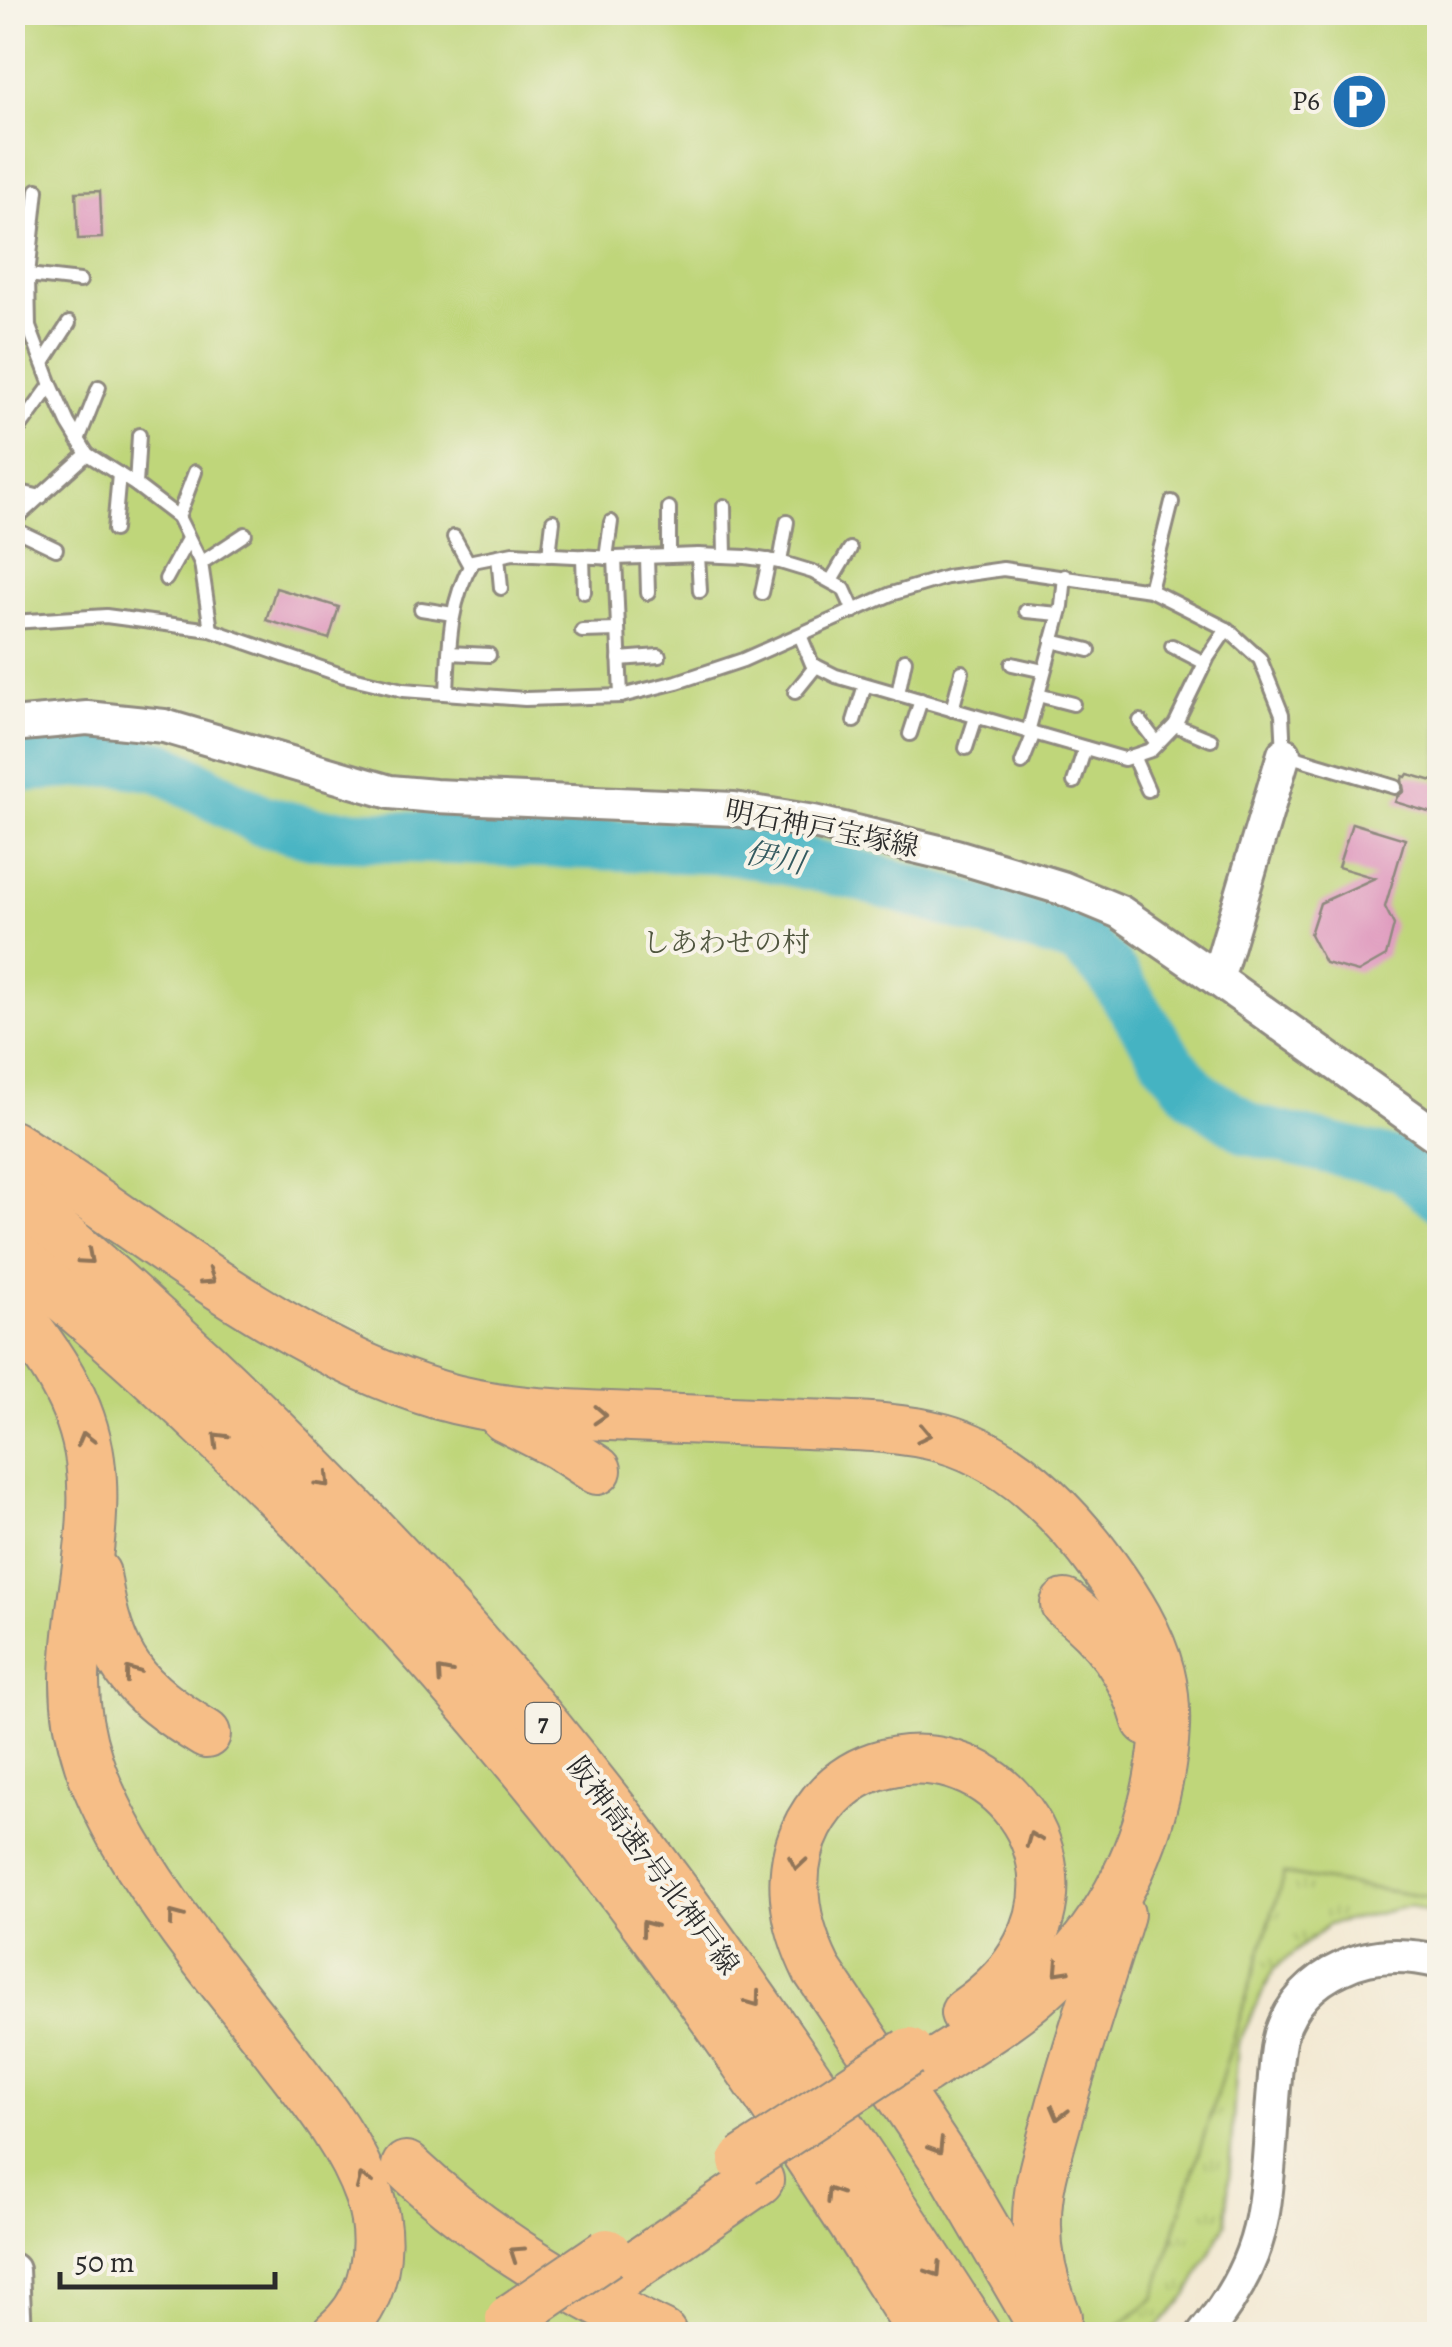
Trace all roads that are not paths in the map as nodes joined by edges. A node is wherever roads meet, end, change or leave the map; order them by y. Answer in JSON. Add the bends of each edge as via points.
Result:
{"nodes":[{"id":1,"x":36,"y":190,"type":"dead end"},
{"id":2,"x":28,"y":274,"type":"junction"},
{"id":3,"x":80,"y":281,"type":"dead end"},
{"id":4,"x":69,"y":324,"type":"dead end"},
{"id":5,"x":43,"y":363,"type":"junction"},
{"id":6,"x":51,"y":385,"type":"junction"},
{"id":7,"x":98,"y":387,"type":"dead end"},
{"id":8,"x":21,"y":426,"type":"dead end"},
{"id":9,"x":139,"y":435,"type":"dead end"},
{"id":10,"x":78,"y":440,"type":"junction"},
{"id":11,"x":87,"y":454,"type":"junction"},
{"id":12,"x":196,"y":472,"type":"dead end"},
{"id":13,"x":119,"y":474,"type":"junction"},
{"id":14,"x":136,"y":485,"type":"junction"},
{"id":15,"x":12,"y":490,"type":"edge"},
{"id":16,"x":41,"y":497,"type":"junction"},
{"id":17,"x":1172,"y":502,"type":"dead end"},
{"id":18,"x":724,"y":506,"type":"dead end"},
{"id":19,"x":668,"y":508,"type":"dead end"},
{"id":20,"x":178,"y":517,"type":"junction"},
{"id":21,"x":553,"y":521,"type":"dead end"},
{"id":22,"x":611,"y":522,"type":"dead end"},
{"id":23,"x":787,"y":522,"type":"dead end"},
{"id":24,"x":12,"y":525,"type":"edge"},
{"id":25,"x":114,"y":530,"type":"dead end"},
{"id":26,"x":245,"y":534,"type":"dead end"},
{"id":27,"x":454,"y":537,"type":"dead end"},
{"id":28,"x":188,"y":538,"type":"junction"},
{"id":29,"x":56,"y":549,"type":"dead end"},
{"id":30,"x":850,"y":549,"type":"dead end"},
{"id":31,"x":548,"y":554,"type":"junction"},
{"id":32,"x":698,"y":555,"type":"junction"},
{"id":33,"x":498,"y":556,"type":"junction"},
{"id":34,"x":582,"y":556,"type":"junction"},
{"id":35,"x":669,"y":556,"type":"junction"},
{"id":36,"x":724,"y":556,"type":"junction"},
{"id":37,"x":648,"y":557,"type":"junction"},
{"id":38,"x":610,"y":558,"type":"junction"},
{"id":39,"x":774,"y":561,"type":"junction"},
{"id":40,"x":201,"y":563,"type":"junction"},
{"id":41,"x":470,"y":566,"type":"junction"},
{"id":42,"x":1065,"y":576,"type":"junction"},
{"id":43,"x":166,"y":578,"type":"dead end"},
{"id":44,"x":830,"y":581,"type":"junction"},
{"id":45,"x":501,"y":588,"type":"dead end"},
{"id":46,"x":1150,"y":590,"type":"junction"},
{"id":47,"x":700,"y":591,"type":"dead end"},
{"id":48,"x":584,"y":592,"type":"dead end"},
{"id":49,"x":648,"y":593,"type":"dead end"},
{"id":50,"x":762,"y":593,"type":"dead end"},
{"id":51,"x":421,"y":608,"type":"dead end"},
{"id":52,"x":854,"y":611,"type":"junction"},
{"id":53,"x":1026,"y":611,"type":"dead end"},
{"id":54,"x":453,"y":614,"type":"junction"},
{"id":55,"x":1060,"y":614,"type":"junction"},
{"id":56,"x":12,"y":622,"type":"edge"},
{"id":57,"x":211,"y":630,"type":"junction"},
{"id":58,"x":618,"y":630,"type":"junction"},
{"id":59,"x":1227,"y":630,"type":"junction"},
{"id":60,"x":582,"y":631,"type":"dead end"},
{"id":61,"x":800,"y":634,"type":"junction"},
{"id":62,"x":1052,"y":641,"type":"junction"},
{"id":63,"x":1172,"y":646,"type":"dead end"},
{"id":64,"x":1089,"y":650,"type":"dead end"},
{"id":65,"x":449,"y":653,"type":"junction"},
{"id":66,"x":488,"y":655,"type":"dead end"},
{"id":67,"x":659,"y":656,"type":"dead end"},
{"id":68,"x":619,"y":659,"type":"junction"},
{"id":69,"x":906,"y":660,"type":"dead end"},
{"id":70,"x":1205,"y":663,"type":"junction"},
{"id":71,"x":1012,"y":664,"type":"dead end"},
{"id":72,"x":816,"y":666,"type":"junction"},
{"id":73,"x":1044,"y":671,"type":"junction"},
{"id":74,"x":962,"y":672,"type":"dead end"},
{"id":75,"x":865,"y":685,"type":"junction"},
{"id":76,"x":795,"y":692,"type":"dead end"},
{"id":77,"x":448,"y":693,"type":"junction"},
{"id":78,"x":898,"y":694,"type":"junction"},
{"id":79,"x":1038,"y":695,"type":"junction"},
{"id":80,"x":621,"y":696,"type":"junction"},
{"id":81,"x":920,"y":700,"type":"junction"},
{"id":82,"x":1073,"y":704,"type":"dead end"},
{"id":83,"x":952,"y":710,"type":"junction"},
{"id":84,"x":976,"y":716,"type":"junction"},
{"id":85,"x":854,"y":721,"type":"dead end"},
{"id":86,"x":1140,"y":721,"type":"dead end"},
{"id":87,"x":12,"y":725,"type":"edge"},
{"id":88,"x":1175,"y":725,"type":"junction"},
{"id":89,"x":1031,"y":732,"type":"junction"},
{"id":90,"x":910,"y":734,"type":"dead end"},
{"id":91,"x":1211,"y":740,"type":"dead end"},
{"id":92,"x":1157,"y":743,"type":"junction"},
{"id":93,"x":966,"y":748,"type":"dead end"},
{"id":94,"x":1085,"y":748,"type":"junction"},
{"id":95,"x":1284,"y":754,"type":"junction"},
{"id":96,"x":1133,"y":756,"type":"junction"},
{"id":97,"x":1022,"y":763,"type":"dead end"},
{"id":98,"x":1074,"y":782,"type":"dead end"},
{"id":99,"x":1395,"y":787,"type":"dead end"},
{"id":100,"x":1148,"y":790,"type":"dead end"},
{"id":101,"x":1218,"y":979,"type":"junction"},
{"id":102,"x":1440,"y":1138,"type":"edge"},
{"id":103,"x":12,"y":1145,"type":"edge"},
{"id":104,"x":12,"y":1195,"type":"edge"},
{"id":105,"x":12,"y":1253,"type":"edge"},
{"id":106,"x":12,"y":1306,"type":"edge"},
{"id":107,"x":468,"y":1402,"type":"junction"},
{"id":108,"x":597,"y":1470,"type":"dead end"},
{"id":109,"x":91,"y":1536,"type":"junction"},
{"id":110,"x":1064,"y":1604,"type":"dead end"},
{"id":111,"x":206,"y":1734,"type":"dead end"},
{"id":112,"x":1147,"y":1827,"type":"junction"},
{"id":113,"x":1440,"y":1962,"type":"edge"},
{"id":114,"x":916,"y":2062,"type":"junction"},
{"id":115,"x":406,"y":2166,"type":"dead end"},
{"id":116,"x":12,"y":2270,"type":"edge"},
{"id":117,"x":508,"y":2329,"type":"edge"},
{"id":118,"x":15,"y":2334,"type":"edge"},
{"id":119,"x":336,"y":2334,"type":"edge"},
{"id":120,"x":662,"y":2334,"type":"edge"},
{"id":121,"x":923,"y":2334,"type":"edge"},
{"id":122,"x":976,"y":2334,"type":"edge"},
{"id":123,"x":1047,"y":2334,"type":"edge"},
{"id":124,"x":1064,"y":2334,"type":"edge"},
{"id":125,"x":1204,"y":2334,"type":"edge"}],
"edges":[{"from":1,"to":2,"type":"lane"},
{"from":2,"to":3,"type":"lane"},
{"from":2,"to":5,"type":"lane","via":[[30,327]]},
{"from":4,"to":5,"type":"lane"},
{"from":5,"to":6,"type":"lane"},
{"from":6,"to":8,"type":"lane"},
{"from":6,"to":10,"type":"lane"},
{"from":7,"to":10,"type":"lane"},
{"from":9,"to":14,"type":"lane"},
{"from":10,"to":11,"type":"lane"},
{"from":11,"to":13,"type":"lane"},
{"from":11,"to":16,"type":"lane"},
{"from":12,"to":20,"type":"lane"},
{"from":13,"to":14,"type":"lane"},
{"from":13,"to":25,"type":"lane"},
{"from":14,"to":20,"type":"lane"},
{"from":15,"to":16,"type":"lane"},
{"from":16,"to":24,"type":"lane"},
{"from":17,"to":46,"type":"lane"},
{"from":18,"to":36,"type":"lane"},
{"from":19,"to":35,"type":"lane"},
{"from":20,"to":28,"type":"lane"},
{"from":21,"to":31,"type":"lane"},
{"from":22,"to":38,"type":"lane"},
{"from":23,"to":39,"type":"lane"},
{"from":24,"to":29,"type":"lane"},
{"from":26,"to":40,"type":"lane"},
{"from":27,"to":41,"type":"lane"},
{"from":28,"to":40,"type":"lane"},
{"from":28,"to":43,"type":"lane"},
{"from":30,"to":44,"type":"lane"},
{"from":31,"to":33,"type":"lane"},
{"from":31,"to":34,"type":"lane"},
{"from":32,"to":35,"type":"lane"},
{"from":32,"to":36,"type":"lane"},
{"from":32,"to":47,"type":"lane"},
{"from":33,"to":41,"type":"lane"},
{"from":33,"to":45,"type":"lane"},
{"from":34,"to":38,"type":"lane"},
{"from":34,"to":48,"type":"lane"},
{"from":35,"to":37,"type":"lane"},
{"from":36,"to":39,"type":"lane"},
{"from":37,"to":38,"type":"lane"},
{"from":37,"to":49,"type":"lane"},
{"from":38,"to":58,"type":"lane"},
{"from":39,"to":44,"type":"lane"},
{"from":39,"to":50,"type":"lane"},
{"from":40,"to":57,"type":"lane"},
{"from":41,"to":54,"type":"lane"},
{"from":42,"to":46,"type":"lane"},
{"from":42,"to":52,"type":"lane","via":[[1003,568],[948,576]]},
{"from":42,"to":55,"type":"lane"},
{"from":44,"to":52,"type":"lane","via":[[844,589]]},
{"from":46,"to":59,"type":"lane"},
{"from":51,"to":54,"type":"lane"},
{"from":52,"to":61,"type":"lane"},
{"from":53,"to":55,"type":"lane"},
{"from":54,"to":65,"type":"lane"},
{"from":55,"to":62,"type":"lane"},
{"from":56,"to":57,"type":"lane","via":[[106,616]]},
{"from":57,"to":77,"type":"lane","via":[[344,676]]},
{"from":58,"to":60,"type":"lane"},
{"from":58,"to":68,"type":"lane"},
{"from":59,"to":70,"type":"lane"},
{"from":59,"to":95,"type":"lane","via":[[1260,660],[1282,714]]},
{"from":61,"to":72,"type":"lane"},
{"from":61,"to":80,"type":"lane","via":[[744,660]]},
{"from":62,"to":64,"type":"lane"},
{"from":62,"to":73,"type":"lane"},
{"from":63,"to":70,"type":"lane"},
{"from":65,"to":66,"type":"lane"},
{"from":65,"to":77,"type":"lane"},
{"from":67,"to":68,"type":"lane"},
{"from":68,"to":80,"type":"lane"},
{"from":69,"to":78,"type":"lane"},
{"from":70,"to":88,"type":"lane"},
{"from":71,"to":73,"type":"lane"},
{"from":72,"to":75,"type":"lane"},
{"from":72,"to":76,"type":"lane"},
{"from":73,"to":79,"type":"lane"},
{"from":74,"to":83,"type":"lane"},
{"from":75,"to":78,"type":"lane"},
{"from":75,"to":85,"type":"lane"},
{"from":77,"to":80,"type":"lane"},
{"from":78,"to":81,"type":"lane"},
{"from":79,"to":82,"type":"lane"},
{"from":79,"to":89,"type":"lane"},
{"from":81,"to":83,"type":"lane"},
{"from":81,"to":90,"type":"lane"},
{"from":83,"to":84,"type":"lane"},
{"from":84,"to":89,"type":"lane"},
{"from":84,"to":93,"type":"lane"},
{"from":86,"to":92,"type":"lane"},
{"from":87,"to":101,"type":"street","name":"明石神戸宝塚線","via":[[87,718],[164,726],[390,792],[734,809],[814,822],[1062,888],[1120,912]]},
{"from":88,"to":91,"type":"lane"},
{"from":88,"to":92,"type":"lane"},
{"from":89,"to":94,"type":"lane"},
{"from":89,"to":97,"type":"lane"},
{"from":92,"to":96,"type":"lane"},
{"from":94,"to":96,"type":"lane"},
{"from":94,"to":98,"type":"lane"},
{"from":95,"to":99,"type":"lane"},
{"from":95,"to":101,"type":"street"},
{"from":96,"to":100,"type":"lane"},
{"from":101,"to":102,"type":"street","name":"明石神戸宝塚線"},
{"from":103,"to":107,"type":"highway","one_way":true,"via":[[281,1323],[386,1375]]},
{"from":104,"to":122,"type":"highway","name":"阪神高速7号北神戸線","number":"7","one_way":true,"via":[[311,1468],[513,1687],[776,2030]]},
{"from":121,"to":105,"type":"highway","name":"阪神高速7号北神戸線","number":"7","one_way":true,"via":[[726,2036],[538,1785],[344,1564],[206,1426]]},
{"from":109,"to":106,"type":"highway","one_way":true,"via":[[90,1457],[75,1405],[50,1356]]},
{"from":107,"to":108,"type":"highway"},
{"from":107,"to":112,"type":"highway","one_way":true,"via":[[600,1416],[892,1428],[946,1439],[996,1461],[1042,1495],[1091,1549],[1151,1645],[1166,1714]]},
{"from":111,"to":109,"type":"highway","one_way":true,"via":[[150,1696],[121,1659],[104,1614]]},
{"from":119,"to":109,"type":"highway","one_way":true,"via":[[359,2307],[375,2266],[370,2198],[345,2146],[164,1902],[98,1790],[82,1740],[75,1678]]},
{"from":110,"to":112,"type":"highway","via":[[1111,1647],[1142,1706],[1152,1768]]},
{"from":112,"to":114,"type":"highway","one_way":true,"via":[[1111,1906],[1062,1968],[1022,2004]]},
{"from":112,"to":124,"type":"highway","one_way":true,"via":[[1041,2182],[1041,2262]]},
{"from":113,"to":125,"type":"street","via":[[1400,1956],[1354,1962],[1310,1988],[1294,2008],[1278,2049],[1262,2219],[1239,2284]]},
{"from":114,"to":117,"type":"highway","bridge":true},
{"from":114,"to":123,"type":"highway","one_way":true,"via":[[1000,1986],[1029,1945],[1042,1900],[1039,1852],[1008,1798],[960,1766],[913,1759],[865,1770],[827,1796],[815,1813],[797,1856],[799,1927],[818,1970],[947,2162]]},
{"from":120,"to":115,"type":"highway","one_way":true,"via":[[538,2268]]},
{"from":116,"to":118,"type":"street"}]}
